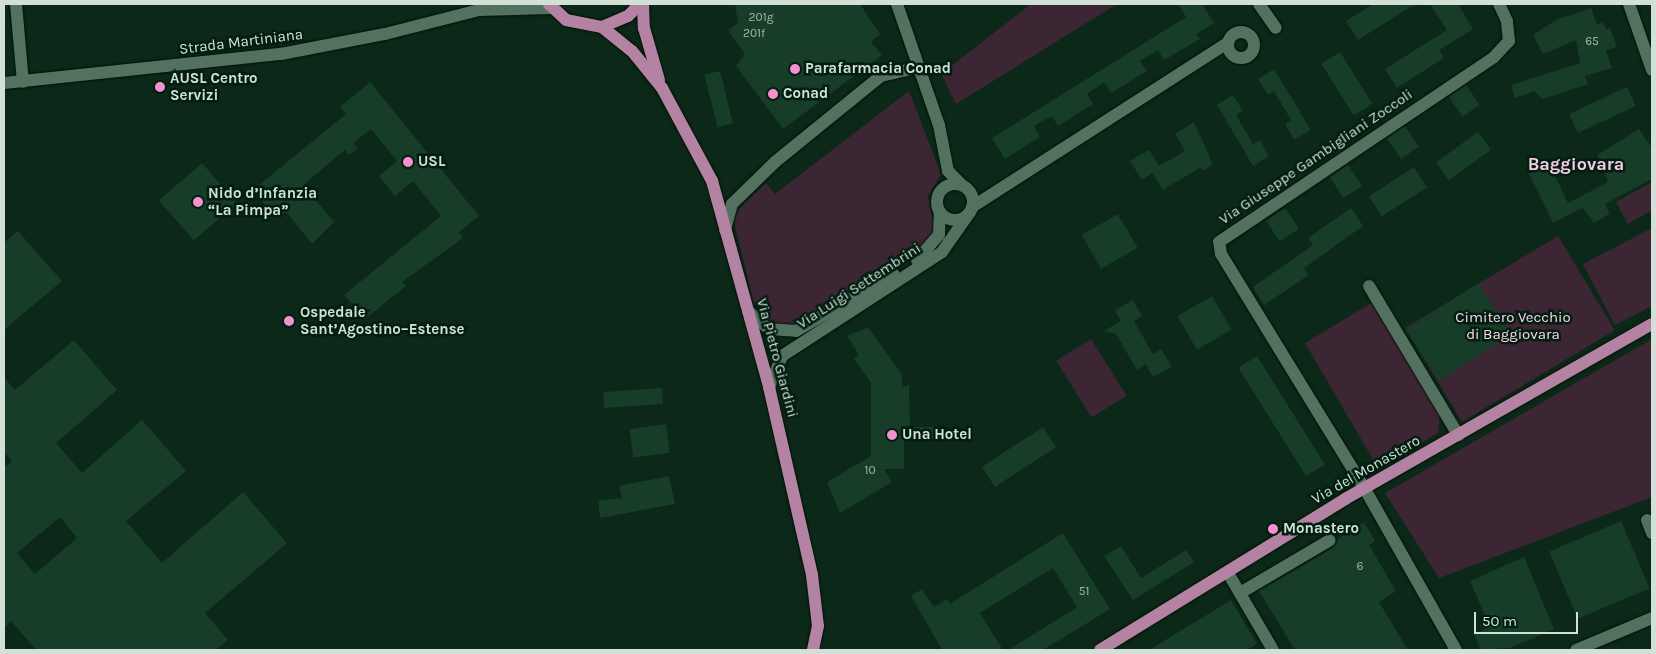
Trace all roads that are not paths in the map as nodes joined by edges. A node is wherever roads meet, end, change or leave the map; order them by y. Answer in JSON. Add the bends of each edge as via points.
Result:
{"nodes":[{"id":1,"x":16,"y":4,"type":"edge"},
{"id":2,"x":642,"y":4,"type":"edge"},
{"id":3,"x":897,"y":4,"type":"edge"},
{"id":4,"x":1260,"y":4,"type":"edge"},
{"id":5,"x":1499,"y":4,"type":"edge"},
{"id":6,"x":1628,"y":4,"type":"edge"},
{"id":7,"x":550,"y":6,"type":"edge"},
{"id":8,"x":484,"y":7,"type":"edge"},
{"id":9,"x":602,"y":27,"type":"junction"},
{"id":10,"x":1276,"y":28,"type":"dead end"},
{"id":11,"x":1229,"y":49,"type":"dead end"},
{"id":12,"x":1652,"y":70,"type":"edge"},
{"id":13,"x":919,"y":73,"type":"junction"},
{"id":14,"x":23,"y":82,"type":"junction"},
{"id":15,"x":4,"y":83,"type":"edge"},
{"id":16,"x":662,"y":88,"type":"junction"},
{"id":17,"x":948,"y":171,"type":"junction"},
{"id":18,"x":964,"y":186,"type":"junction"},
{"id":19,"x":943,"y":188,"type":"junction"},
{"id":20,"x":994,"y":190,"type":"junction"},
{"id":21,"x":971,"y":209,"type":"junction"},
{"id":22,"x":940,"y":212,"type":"junction"},
{"id":23,"x":726,"y":230,"type":"junction"},
{"id":24,"x":1369,"y":286,"type":"dead end"},
{"id":25,"x":748,"y":311,"type":"junction"},
{"id":26,"x":1652,"y":324,"type":"edge"},
{"id":27,"x":769,"y":387,"type":"junction"},
{"id":28,"x":1458,"y":435,"type":"junction"},
{"id":29,"x":1364,"y":489,"type":"junction"},
{"id":30,"x":1647,"y":520,"type":"dead end"},
{"id":31,"x":1652,"y":533,"type":"edge"},
{"id":32,"x":1330,"y":540,"type":"dead end"},
{"id":33,"x":1228,"y":573,"type":"junction"},
{"id":34,"x":1240,"y":593,"type":"junction"},
{"id":35,"x":1652,"y":618,"type":"edge"},
{"id":36,"x":813,"y":650,"type":"edge"},
{"id":37,"x":1100,"y":650,"type":"edge"},
{"id":38,"x":1273,"y":650,"type":"edge"},
{"id":39,"x":1456,"y":650,"type":"edge"},
{"id":40,"x":1576,"y":650,"type":"edge"}],
"edges":[{"from":1,"to":14,"type":"street"},
{"from":2,"to":9,"type":"main road","name":"Via Pietro Giardini","via":[[628,16]]},
{"from":2,"to":16,"type":"main road","name":"Via Pietro Giardini","via":[[644,28]]},
{"from":3,"to":13,"type":"street"},
{"from":4,"to":10,"type":"street"},
{"from":5,"to":29,"type":"street","name":"Via Giuseppe Gambigliani Zoccoli","via":[[1508,21],[1509,41],[1494,57],[1219,242],[1221,254]]},
{"from":6,"to":12,"type":"street"},
{"from":7,"to":8,"type":"street","name":"Strada Martiniana"},
{"from":7,"to":9,"type":"main road","name":"Via Pietro Giardini","via":[[584,26]]},
{"from":8,"to":14,"type":"street","name":"Strada Martiniana","via":[[281,54]]},
{"from":9,"to":16,"type":"main road","name":"Via Pietro Giardini","via":[[632,51]]},
{"from":11,"to":20,"type":"street","name":"Via Luigi Settembrini"},
{"from":13,"to":17,"type":"street","via":[[929,93]]},
{"from":13,"to":23,"type":"street","via":[[881,76],[748,186],[732,204]]},
{"from":14,"to":15,"type":"street","name":"Strada Martiniana"},
{"from":16,"to":23,"type":"main road","name":"Via Pietro Giardini","via":[[712,182]]},
{"from":17,"to":18,"type":"street"},
{"from":17,"to":19,"type":"street"},
{"from":18,"to":19,"type":"street"},
{"from":18,"to":20,"type":"street"},
{"from":18,"to":21,"type":"street"},
{"from":19,"to":22,"type":"street","via":[[937,202]]},
{"from":20,"to":21,"type":"street","name":"Via Luigi Settembrini"},
{"from":21,"to":22,"type":"street","via":[[955,220]]},
{"from":21,"to":27,"type":"street","name":"Via Luigi Settembrini","via":[[942,252],[782,356]]},
{"from":22,"to":25,"type":"street","name":"Via Luigi Settembrini","via":[[939,235],[923,255],[802,328],[775,331]]},
{"from":23,"to":25,"type":"main road","name":"Via Pietro Giardini"},
{"from":24,"to":28,"type":"street"},
{"from":25,"to":27,"type":"main road","name":"Via Pietro Giardini"},
{"from":26,"to":28,"type":"main road","name":"Via del Monastero"},
{"from":27,"to":36,"type":"main road","name":"Via Pietro Giardini","via":[[816,598]]},
{"from":28,"to":29,"type":"main road","name":"Via del Monastero"},
{"from":29,"to":33,"type":"main road","name":"Via del Monastero"},
{"from":29,"to":39,"type":"street"},
{"from":30,"to":31,"type":"street"},
{"from":32,"to":34,"type":"street"},
{"from":33,"to":34,"type":"street"},
{"from":33,"to":37,"type":"main road","name":"Via del Monastero"},
{"from":34,"to":38,"type":"street"},
{"from":35,"to":40,"type":"street"}]}
